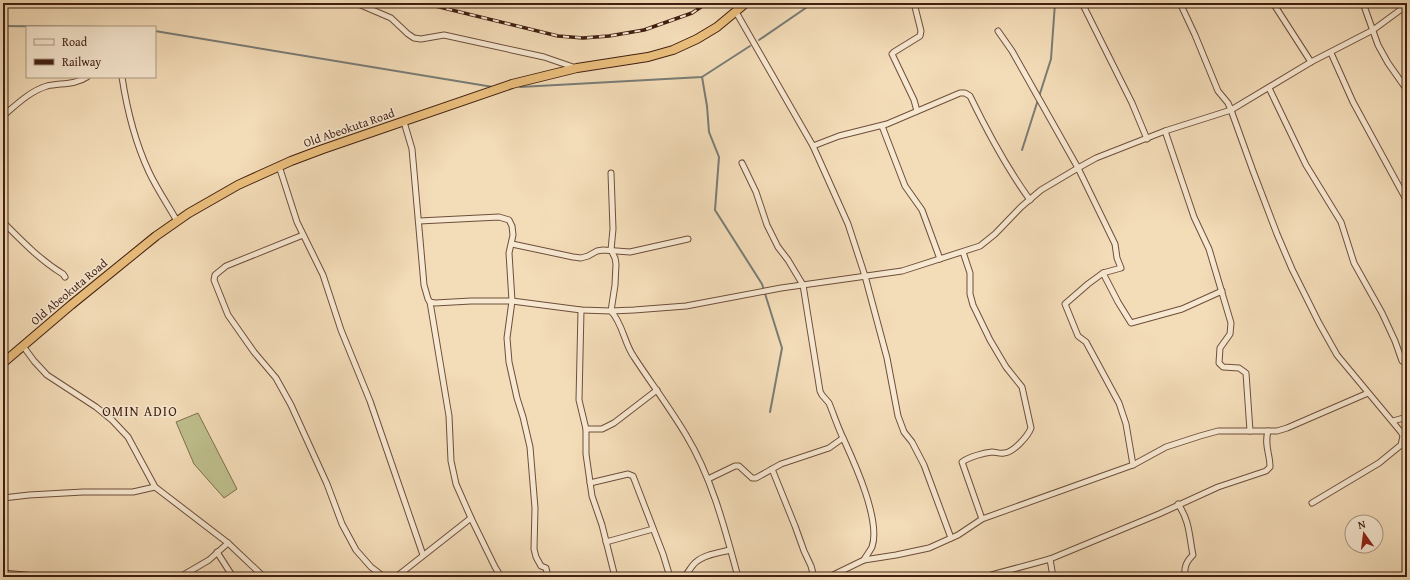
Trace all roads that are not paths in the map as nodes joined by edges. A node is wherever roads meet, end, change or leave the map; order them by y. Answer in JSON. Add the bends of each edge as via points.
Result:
{"nodes":[{"id":1,"x":356,"y":3,"type":"edge"},
{"id":2,"x":746,"y":3,"type":"edge"},
{"id":3,"x":914,"y":3,"type":"edge"},
{"id":4,"x":1180,"y":3,"type":"edge"},
{"id":5,"x":1273,"y":3,"type":"edge"},
{"id":6,"x":1363,"y":3,"type":"edge"},
{"id":7,"x":1407,"y":5,"type":"edge"},
{"id":8,"x":1084,"y":7,"type":"dead end"},
{"id":9,"x":736,"y":12,"type":"junction"},
{"id":10,"x":1373,"y":30,"type":"junction"},
{"id":11,"x":998,"y":31,"type":"dead end"},
{"id":12,"x":1331,"y":53,"type":"junction"},
{"id":13,"x":1311,"y":62,"type":"junction"},
{"id":14,"x":577,"y":68,"type":"junction"},
{"id":15,"x":85,"y":78,"type":"edge"},
{"id":16,"x":122,"y":78,"type":"edge"},
{"id":17,"x":1269,"y":88,"type":"junction"},
{"id":18,"x":1407,"y":90,"type":"edge"},
{"id":19,"x":1231,"y":110,"type":"junction"},
{"id":20,"x":917,"y":111,"type":"junction"},
{"id":21,"x":3,"y":116,"type":"edge"},
{"id":22,"x":404,"y":122,"type":"junction"},
{"id":23,"x":882,"y":126,"type":"junction"},
{"id":24,"x":1165,"y":131,"type":"junction"},
{"id":25,"x":1147,"y":139,"type":"junction"},
{"id":26,"x":812,"y":146,"type":"junction"},
{"id":27,"x":742,"y":163,"type":"dead end"},
{"id":28,"x":279,"y":166,"type":"junction"},
{"id":29,"x":1078,"y":168,"type":"junction"},
{"id":30,"x":612,"y":173,"type":"dead end"},
{"id":31,"x":1030,"y":200,"type":"junction"},
{"id":32,"x":1407,"y":202,"type":"edge"},
{"id":33,"x":177,"y":221,"type":"junction"},
{"id":34,"x":419,"y":221,"type":"junction"},
{"id":35,"x":3,"y":222,"type":"edge"},
{"id":36,"x":304,"y":236,"type":"junction"},
{"id":37,"x":688,"y":239,"type":"dead end"},
{"id":38,"x":512,"y":244,"type":"junction"},
{"id":39,"x":611,"y":250,"type":"junction"},
{"id":40,"x":963,"y":252,"type":"junction"},
{"id":41,"x":940,"y":259,"type":"junction"},
{"id":42,"x":1103,"y":273,"type":"junction"},
{"id":43,"x":865,"y":276,"type":"junction"},
{"id":44,"x":65,"y":277,"type":"dead end"},
{"id":45,"x":803,"y":285,"type":"junction"},
{"id":46,"x":1222,"y":291,"type":"junction"},
{"id":47,"x":512,"y":300,"type":"junction"},
{"id":48,"x":430,"y":302,"type":"junction"},
{"id":49,"x":580,"y":310,"type":"junction"},
{"id":50,"x":610,"y":311,"type":"junction"},
{"id":51,"x":23,"y":346,"type":"junction"},
{"id":52,"x":1407,"y":362,"type":"edge"},
{"id":53,"x":3,"y":363,"type":"edge"},
{"id":54,"x":657,"y":390,"type":"junction"},
{"id":55,"x":1368,"y":392,"type":"junction"},
{"id":56,"x":1407,"y":417,"type":"edge"},
{"id":57,"x":1393,"y":421,"type":"junction"},
{"id":58,"x":586,"y":429,"type":"junction"},
{"id":59,"x":1250,"y":431,"type":"junction"},
{"id":60,"x":1268,"y":431,"type":"junction"},
{"id":61,"x":1407,"y":432,"type":"edge"},
{"id":62,"x":1403,"y":436,"type":"junction"},
{"id":63,"x":843,"y":438,"type":"junction"},
{"id":64,"x":1133,"y":465,"type":"junction"},
{"id":65,"x":772,"y":469,"type":"junction"},
{"id":66,"x":708,"y":479,"type":"junction"},
{"id":67,"x":590,"y":483,"type":"junction"},
{"id":68,"x":155,"y":487,"type":"junction"},
{"id":69,"x":3,"y":498,"type":"edge"},
{"id":70,"x":1312,"y":503,"type":"dead end"},
{"id":71,"x":1178,"y":504,"type":"junction"},
{"id":72,"x":471,"y":518,"type":"junction"},
{"id":73,"x":982,"y":519,"type":"junction"},
{"id":74,"x":653,"y":529,"type":"junction"},
{"id":75,"x":951,"y":538,"type":"junction"},
{"id":76,"x":606,"y":542,"type":"junction"},
{"id":77,"x":228,"y":543,"type":"junction"},
{"id":78,"x":730,"y":550,"type":"junction"},
{"id":79,"x":217,"y":552,"type":"junction"},
{"id":80,"x":423,"y":555,"type":"junction"},
{"id":81,"x":1050,"y":559,"type":"junction"},
{"id":82,"x":864,"y":560,"type":"junction"},
{"id":83,"x":3,"y":572,"type":"edge"},
{"id":84,"x":1407,"y":572,"type":"edge"},
{"id":85,"x":840,"y":575,"type":"edge"},
{"id":86,"x":46,"y":577,"type":"edge"},
{"id":87,"x":180,"y":577,"type":"edge"},
{"id":88,"x":233,"y":577,"type":"edge"},
{"id":89,"x":264,"y":577,"type":"edge"},
{"id":90,"x":384,"y":577,"type":"edge"},
{"id":91,"x":396,"y":577,"type":"edge"},
{"id":92,"x":501,"y":577,"type":"edge"},
{"id":93,"x":548,"y":577,"type":"edge"},
{"id":94,"x":615,"y":577,"type":"edge"},
{"id":95,"x":670,"y":577,"type":"edge"},
{"id":96,"x":684,"y":577,"type":"edge"},
{"id":97,"x":738,"y":577,"type":"edge"},
{"id":98,"x":814,"y":577,"type":"edge"},
{"id":99,"x":830,"y":577,"type":"edge"},
{"id":100,"x":984,"y":577,"type":"edge"},
{"id":101,"x":1053,"y":577,"type":"edge"},
{"id":102,"x":1185,"y":577,"type":"edge"},
{"id":103,"x":1404,"y":577,"type":"edge"}],
"edges":[{"from":1,"to":14,"type":"street","via":[[391,18],[414,38],[444,35],[544,57]]},
{"from":2,"to":9,"type":"highway","name":"Old Abeokuta Road"},
{"from":3,"to":20,"type":"street","via":[[920,36],[892,54]]},
{"from":4,"to":19,"type":"street","via":[[1218,91]]},
{"from":5,"to":13,"type":"street"},
{"from":6,"to":10,"type":"street"},
{"from":7,"to":10,"type":"street"},
{"from":8,"to":25,"type":"street"},
{"from":9,"to":14,"type":"highway","name":"Old Abeokuta Road","via":[[697,39],[673,50],[648,57]]},
{"from":9,"to":26,"type":"street"},
{"from":10,"to":12,"type":"street"},
{"from":10,"to":18,"type":"street","via":[[1388,63]]},
{"from":11,"to":29,"type":"street","via":[[1012,51]]},
{"from":12,"to":13,"type":"street"},
{"from":12,"to":32,"type":"street"},
{"from":13,"to":17,"type":"street"},
{"from":14,"to":22,"type":"highway","name":"Old Abeokuta Road","via":[[512,84]]},
{"from":15,"to":21,"type":"street","via":[[40,89],[25,97]]},
{"from":16,"to":33,"type":"street","via":[[131,123],[145,161]]},
{"from":17,"to":19,"type":"street"},
{"from":17,"to":52,"type":"street","via":[[1306,165],[1341,222],[1354,263],[1382,312],[1402,361]]},
{"from":19,"to":24,"type":"street"},
{"from":19,"to":55,"type":"street","via":[[1292,269],[1337,355]]},
{"from":20,"to":23,"type":"street"},
{"from":20,"to":31,"type":"street","via":[[960,93],[970,96],[1001,158]]},
{"from":22,"to":28,"type":"highway","name":"Old Abeokuta Road"},
{"from":22,"to":34,"type":"street","via":[[412,149]]},
{"from":23,"to":26,"type":"street","via":[[839,136]]},
{"from":23,"to":41,"type":"street","via":[[905,186],[922,210]]},
{"from":24,"to":25,"type":"street"},
{"from":24,"to":46,"type":"street"},
{"from":25,"to":29,"type":"street","via":[[1096,158]]},
{"from":26,"to":43,"type":"street","via":[[848,224]]},
{"from":27,"to":45,"type":"street","via":[[770,231]]},
{"from":28,"to":33,"type":"highway","name":"Old Abeokuta Road","via":[[238,185]]},
{"from":28,"to":36,"type":"street","via":[[294,215]]},
{"from":29,"to":31,"type":"street","via":[[1041,190]]},
{"from":29,"to":42,"type":"street","via":[[1115,244],[1121,268]]},
{"from":30,"to":39,"type":"street"},
{"from":31,"to":40,"type":"street","via":[[980,246]]},
{"from":33,"to":51,"type":"highway","name":"Old Abeokuta Road"},
{"from":34,"to":38,"type":"street","via":[[505,218],[512,226]]},
{"from":34,"to":48,"type":"street","via":[[424,286]]},
{"from":35,"to":44,"type":"street","via":[[40,259]]},
{"from":36,"to":80,"type":"street","via":[[323,274]]},
{"from":36,"to":90,"type":"street","via":[[226,266],[215,275],[214,280],[228,315],[276,378],[291,405],[342,524],[356,550]]},
{"from":37,"to":39,"type":"street","via":[[630,252]]},
{"from":38,"to":39,"type":"street","via":[[581,258],[597,250]]},
{"from":38,"to":47,"type":"street","via":[[509,253]]},
{"from":39,"to":50,"type":"street","via":[[615,258],[615,285]]},
{"from":40,"to":41,"type":"street"},
{"from":40,"to":73,"type":"street","via":[[970,273],[973,305],[990,340],[1022,387],[1032,428],[1011,451],[987,453],[962,462]]},
{"from":41,"to":43,"type":"street","via":[[902,271]]},
{"from":42,"to":46,"type":"street","via":[[1132,323],[1182,308]]},
{"from":42,"to":64,"type":"street","via":[[1065,304],[1078,336],[1089,346],[1119,403],[1126,424]]},
{"from":43,"to":45,"type":"street"},
{"from":43,"to":75,"type":"street","via":[[887,358],[898,416],[904,432],[924,465]]},
{"from":45,"to":50,"type":"street","via":[[686,306]]},
{"from":45,"to":63,"type":"street","via":[[820,391]]},
{"from":46,"to":59,"type":"street","via":[[1231,323],[1230,334],[1220,348],[1219,362],[1223,367],[1239,368],[1246,373]]},
{"from":47,"to":48,"type":"street"},
{"from":47,"to":49,"type":"street"},
{"from":47,"to":93,"type":"street","via":[[507,338],[509,362],[530,447],[534,549],[541,566],[546,568]]},
{"from":48,"to":72,"type":"street","via":[[449,416],[451,461],[456,484]]},
{"from":49,"to":50,"type":"street"},
{"from":49,"to":58,"type":"street","via":[[579,400]]},
{"from":50,"to":54,"type":"street","via":[[616,317],[632,355]]},
{"from":51,"to":53,"type":"highway","name":"Old Abeokuta Road"},
{"from":51,"to":68,"type":"street","via":[[47,375],[96,407],[128,437]]},
{"from":54,"to":58,"type":"street","via":[[608,426],[602,429]]},
{"from":54,"to":66,"type":"street","via":[[687,436]]},
{"from":55,"to":57,"type":"street"},
{"from":55,"to":60,"type":"street","via":[[1287,428]]},
{"from":56,"to":57,"type":"street"},
{"from":57,"to":62,"type":"street"},
{"from":58,"to":67,"type":"street"},
{"from":59,"to":60,"type":"street"},
{"from":59,"to":64,"type":"street","via":[[1218,431],[1200,436],[1166,447]]},
{"from":60,"to":71,"type":"street","via":[[1266,440],[1270,467],[1266,471]]},
{"from":61,"to":62,"type":"street"},
{"from":62,"to":70,"type":"street","via":[[1401,445],[1379,463]]},
{"from":63,"to":65,"type":"street","via":[[829,448]]},
{"from":63,"to":82,"type":"street","via":[[864,486],[873,524],[872,547]]},
{"from":64,"to":73,"type":"street"},
{"from":65,"to":66,"type":"street","via":[[752,478],[739,466],[735,466]]},
{"from":65,"to":98,"type":"street"},
{"from":66,"to":78,"type":"street"},
{"from":67,"to":74,"type":"street","via":[[633,476]]},
{"from":67,"to":76,"type":"street"},
{"from":68,"to":69,"type":"street","via":[[133,492],[83,492]]},
{"from":68,"to":77,"type":"street"},
{"from":71,"to":81,"type":"street"},
{"from":71,"to":102,"type":"street","via":[[1189,526],[1193,555],[1186,563]]},
{"from":72,"to":80,"type":"street"},
{"from":72,"to":92,"type":"street"},
{"from":73,"to":75,"type":"street"},
{"from":74,"to":76,"type":"street"},
{"from":74,"to":95,"type":"street"},
{"from":75,"to":82,"type":"street","via":[[929,548]]},
{"from":76,"to":94,"type":"street"},
{"from":77,"to":79,"type":"street"},
{"from":77,"to":89,"type":"street"},
{"from":78,"to":96,"type":"street","via":[[697,560]]},
{"from":78,"to":97,"type":"street"},
{"from":79,"to":87,"type":"street","via":[[209,560]]},
{"from":79,"to":88,"type":"street"},
{"from":80,"to":91,"type":"street"},
{"from":81,"to":100,"type":"street"},
{"from":81,"to":101,"type":"street"},
{"from":82,"to":85,"type":"street"},
{"from":83,"to":86,"type":"street"},
{"from":84,"to":103,"type":"street"},
{"from":85,"to":99,"type":"street"}]}
